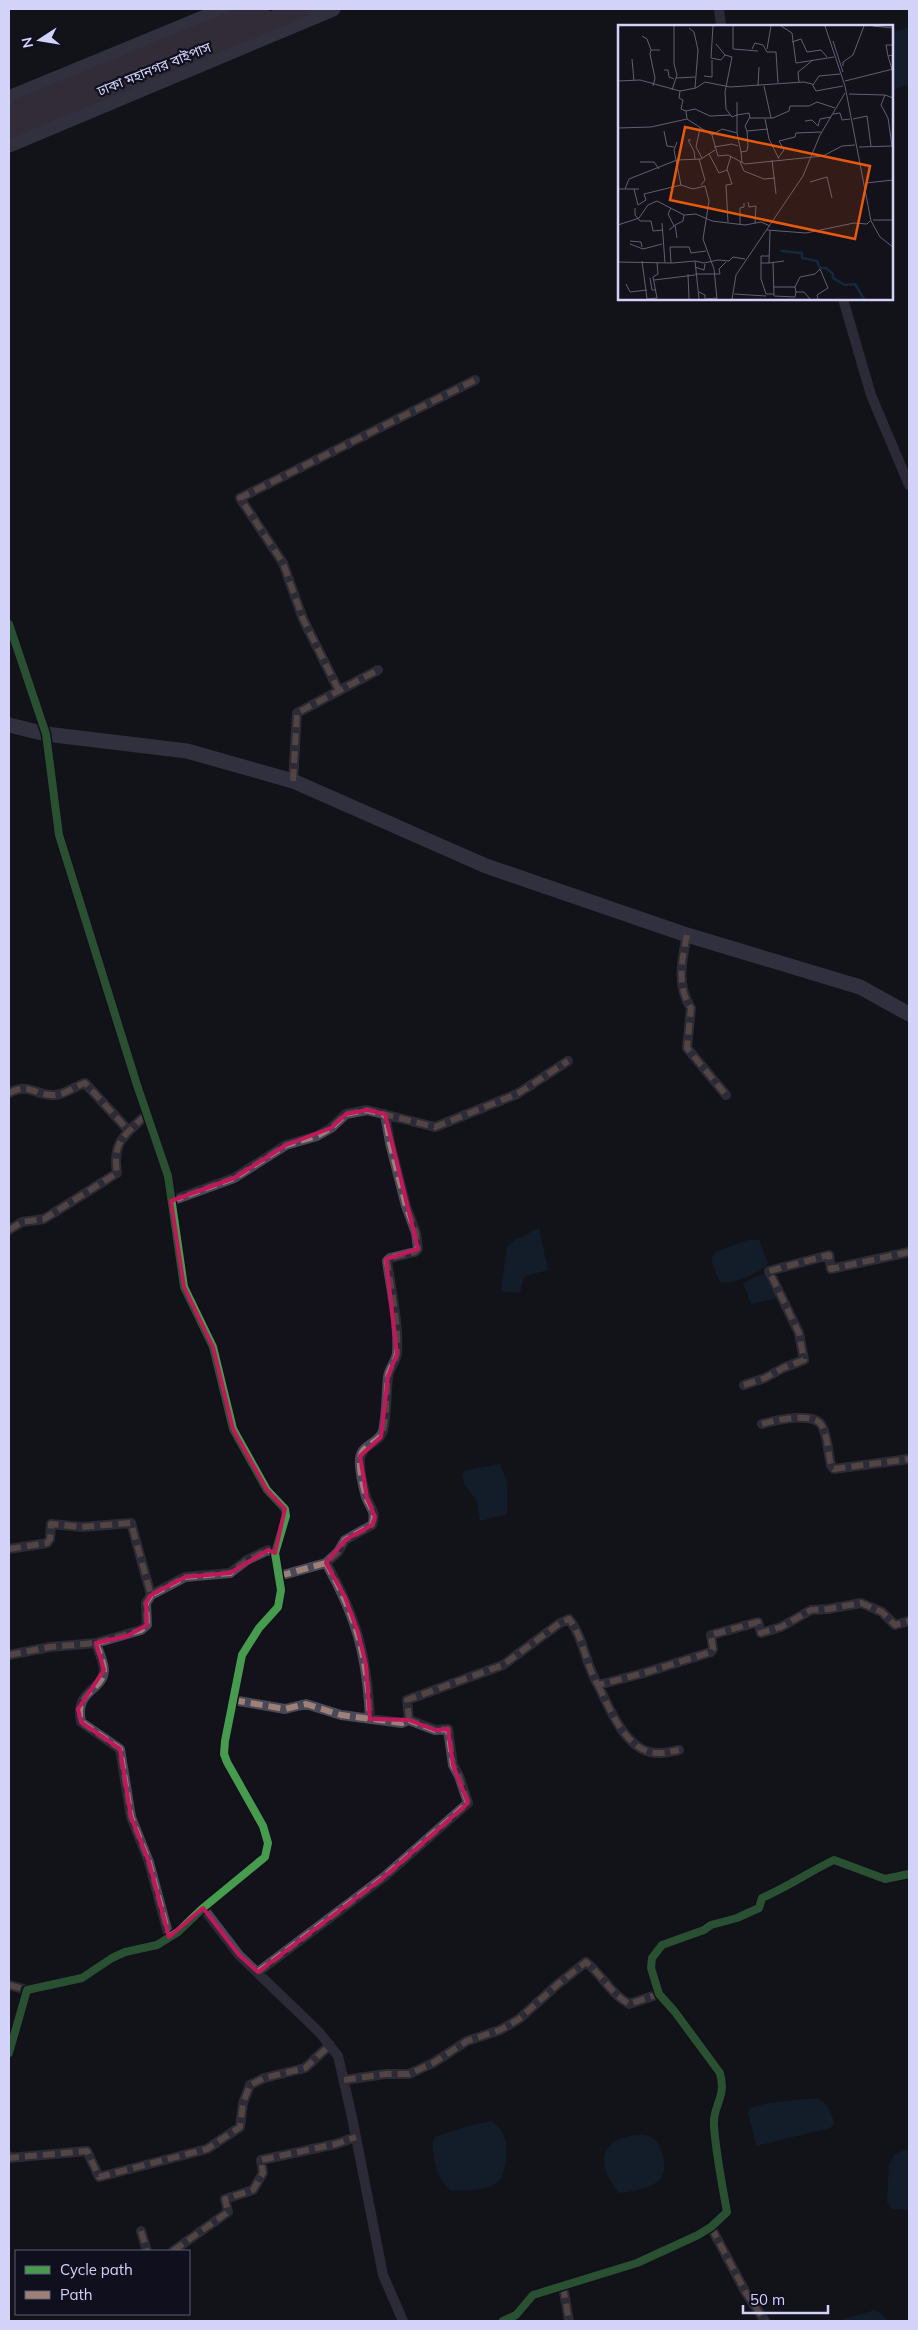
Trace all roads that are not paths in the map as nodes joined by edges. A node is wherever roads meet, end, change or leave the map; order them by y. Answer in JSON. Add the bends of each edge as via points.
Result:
{"nodes":[{"id":1,"x":260,"y":9,"type":"edge"},
{"id":2,"x":300,"y":9,"type":"edge"},
{"id":3,"x":333,"y":9,"type":"edge"},
{"id":4,"x":719,"y":9,"type":"edge"},
{"id":5,"x":217,"y":10,"type":"edge"},
{"id":6,"x":721,"y":25,"type":"edge"},
{"id":7,"x":9,"y":98,"type":"edge"},
{"id":8,"x":9,"y":112,"type":"edge"},
{"id":9,"x":9,"y":129,"type":"edge"},
{"id":10,"x":9,"y":145,"type":"edge"},
{"id":11,"x":843,"y":300,"type":"edge"},
{"id":12,"x":475,"y":380,"type":"dead end"},
{"id":13,"x":909,"y":485,"type":"edge"},
{"id":14,"x":9,"y":624,"type":"edge"},
{"id":15,"x":378,"y":670,"type":"dead end"},
{"id":16,"x":339,"y":691,"type":"junction"},
{"id":17,"x":9,"y":725,"type":"edge"},
{"id":18,"x":46,"y":734,"type":"junction"},
{"id":19,"x":293,"y":781,"type":"junction"},
{"id":20,"x":687,"y":935,"type":"junction"},
{"id":21,"x":909,"y":1014,"type":"edge"},
{"id":22,"x":568,"y":1061,"type":"dead end"},
{"id":23,"x":9,"y":1093,"type":"edge"},
{"id":24,"x":726,"y":1095,"type":"dead end"},
{"id":25,"x":147,"y":1114,"type":"junction"},
{"id":26,"x":385,"y":1114,"type":"junction"},
{"id":27,"x":129,"y":1131,"type":"junction"},
{"id":28,"x":171,"y":1202,"type":"junction"},
{"id":29,"x":9,"y":1230,"type":"edge"},
{"id":30,"x":909,"y":1252,"type":"edge"},
{"id":31,"x":744,"y":1385,"type":"dead end"},
{"id":32,"x":762,"y":1424,"type":"dead end"},
{"id":33,"x":909,"y":1459,"type":"edge"},
{"id":34,"x":9,"y":1549,"type":"edge"},
{"id":35,"x":275,"y":1553,"type":"junction"},
{"id":36,"x":326,"y":1563,"type":"junction"},
{"id":37,"x":279,"y":1576,"type":"junction"},
{"id":38,"x":151,"y":1596,"type":"junction"},
{"id":39,"x":909,"y":1621,"type":"edge"},
{"id":40,"x":96,"y":1643,"type":"junction"},
{"id":41,"x":9,"y":1655,"type":"edge"},
{"id":42,"x":598,"y":1684,"type":"junction"},
{"id":43,"x":233,"y":1700,"type":"junction"},
{"id":44,"x":370,"y":1719,"type":"junction"},
{"id":45,"x":409,"y":1720,"type":"junction"},
{"id":46,"x":680,"y":1750,"type":"dead end"},
{"id":47,"x":909,"y":1874,"type":"edge"},
{"id":48,"x":203,"y":1908,"type":"junction"},
{"id":49,"x":169,"y":1937,"type":"junction"},
{"id":50,"x":258,"y":1972,"type":"junction"},
{"id":51,"x":9,"y":1985,"type":"edge"},
{"id":52,"x":27,"y":1990,"type":"junction"},
{"id":53,"x":659,"y":1994,"type":"junction"},
{"id":54,"x":330,"y":2045,"type":"junction"},
{"id":55,"x":9,"y":2053,"type":"edge"},
{"id":56,"x":344,"y":2080,"type":"junction"},
{"id":57,"x":356,"y":2136,"type":"junction"},
{"id":58,"x":9,"y":2156,"type":"edge"},
{"id":59,"x":711,"y":2227,"type":"junction"},
{"id":60,"x":141,"y":2231,"type":"dead end"},
{"id":61,"x":147,"y":2250,"type":"edge"},
{"id":62,"x":174,"y":2250,"type":"edge"},
{"id":63,"x":563,"y":2286,"type":"junction"},
{"id":64,"x":403,"y":2321,"type":"edge"},
{"id":65,"x":503,"y":2321,"type":"edge"},
{"id":66,"x":569,"y":2321,"type":"edge"},
{"id":67,"x":765,"y":2321,"type":"edge"}],
"edges":[{"from":1,"to":8,"type":"highway"},
{"from":2,"to":9,"type":"highway","name":"ঢাকা মহানগর বাইপাস"},
{"from":3,"to":10,"type":"main road"},
{"from":4,"to":6,"type":"street"},
{"from":5,"to":7,"type":"main road"},
{"from":11,"to":13,"type":"street","via":[[871,395]]},
{"from":12,"to":16,"type":"street","via":[[240,498],[284,563],[303,619]]},
{"from":14,"to":18,"type":"street"},
{"from":15,"to":16,"type":"street"},
{"from":16,"to":19,"type":"street","via":[[297,713]]},
{"from":17,"to":18,"type":"main road"},
{"from":18,"to":19,"type":"main road","via":[[187,751]]},
{"from":18,"to":25,"type":"street","via":[[59,836]]},
{"from":19,"to":20,"type":"main road","via":[[486,866]]},
{"from":20,"to":21,"type":"main road","via":[[860,988]]},
{"from":20,"to":24,"type":"street","via":[[681,964],[681,980],[691,1008],[687,1048]]},
{"from":22,"to":26,"type":"street","via":[[517,1094],[435,1127]]},
{"from":23,"to":27,"type":"street","via":[[27,1088],[57,1095],[85,1083]]},
{"from":25,"to":27,"type":"street"},
{"from":25,"to":28,"type":"street","via":[[168,1176]]},
{"from":26,"to":28,"type":"street","via":[[367,1110],[346,1114],[317,1136],[286,1146],[234,1178]]},
{"from":26,"to":36,"type":"street","via":[[418,1249],[387,1261],[397,1354],[388,1376],[381,1436],[360,1456],[367,1498],[375,1516],[372,1525],[345,1540]]},
{"from":27,"to":29,"type":"street","via":[[116,1148],[117,1173],[44,1219],[22,1222]]},
{"from":28,"to":35,"type":"street","via":[[184,1287],[213,1347],[233,1429],[267,1490],[285,1509],[286,1516]]},
{"from":30,"to":31,"type":"street","via":[[831,1269],[829,1255],[769,1271],[799,1333],[804,1360]]},
{"from":32,"to":33,"type":"street","via":[[784,1418],[815,1419],[822,1425],[834,1469]]},
{"from":34,"to":38,"type":"street","via":[[47,1543],[51,1524],[82,1527],[131,1523]]},
{"from":35,"to":37,"type":"street"},
{"from":35,"to":38,"type":"street","via":[[268,1550],[254,1556],[230,1573],[184,1578]]},
{"from":36,"to":37,"type":"street"},
{"from":36,"to":44,"type":"street","via":[[345,1597],[358,1632],[366,1665]]},
{"from":37,"to":43,"type":"street","via":[[278,1607],[259,1628],[242,1655]]},
{"from":38,"to":40,"type":"street","via":[[146,1602],[147,1625],[127,1636]]},
{"from":39,"to":42,"type":"street","via":[[895,1626],[882,1612],[865,1603],[811,1610],[760,1633],[758,1622],[711,1635],[714,1649],[711,1652]]},
{"from":40,"to":41,"type":"street"},
{"from":40,"to":49,"type":"street","via":[[104,1670],[78,1709],[81,1722],[120,1749],[131,1817],[149,1862]]},
{"from":42,"to":45,"type":"street","via":[[591,1674],[577,1629],[569,1619],[503,1665],[407,1700]]},
{"from":42,"to":46,"type":"street","via":[[629,1739],[642,1749],[659,1754]]},
{"from":43,"to":44,"type":"street","via":[[285,1708],[306,1704],[341,1715]]},
{"from":43,"to":48,"type":"street","via":[[224,1754],[263,1826],[268,1843],[265,1857],[257,1865]]},
{"from":44,"to":45,"type":"street","via":[[402,1723]]},
{"from":45,"to":50,"type":"street","via":[[435,1730],[448,1729],[453,1765],[468,1803],[369,1889]]},
{"from":47,"to":53,"type":"street","via":[[885,1879],[834,1860],[762,1898],[759,1908],[662,1944],[652,1958],[651,1968]]},
{"from":48,"to":49,"type":"street"},
{"from":48,"to":50,"type":"street","via":[[239,1955]]},
{"from":49,"to":52,"type":"street","via":[[157,1945],[112,1958],[82,1978]]},
{"from":50,"to":54,"type":"street"},
{"from":51,"to":52,"type":"street"},
{"from":52,"to":55,"type":"street"},
{"from":53,"to":56,"type":"street","via":[[629,2004],[616,1997],[586,1962],[519,2019],[500,2030],[467,2041],[433,2063],[409,2074]]},
{"from":53,"to":59,"type":"street","via":[[720,2073],[723,2083],[713,2124],[727,2212]]},
{"from":54,"to":56,"type":"street","via":[[338,2056]]},
{"from":54,"to":58,"type":"street","via":[[305,2068],[264,2078],[250,2086],[240,2126],[207,2149],[99,2177],[87,2151],[57,2156]]},
{"from":56,"to":57,"type":"street"},
{"from":57,"to":62,"type":"street","via":[[336,2144],[261,2160],[263,2173],[253,2190],[225,2199],[228,2212]]},
{"from":57,"to":64,"type":"street","via":[[383,2275]]},
{"from":59,"to":63,"type":"street","via":[[636,2262]]},
{"from":59,"to":67,"type":"street","via":[[746,2293]]},
{"from":60,"to":61,"type":"street"},
{"from":63,"to":65,"type":"street","via":[[533,2294],[516,2314]]},
{"from":63,"to":66,"type":"street"}]}
